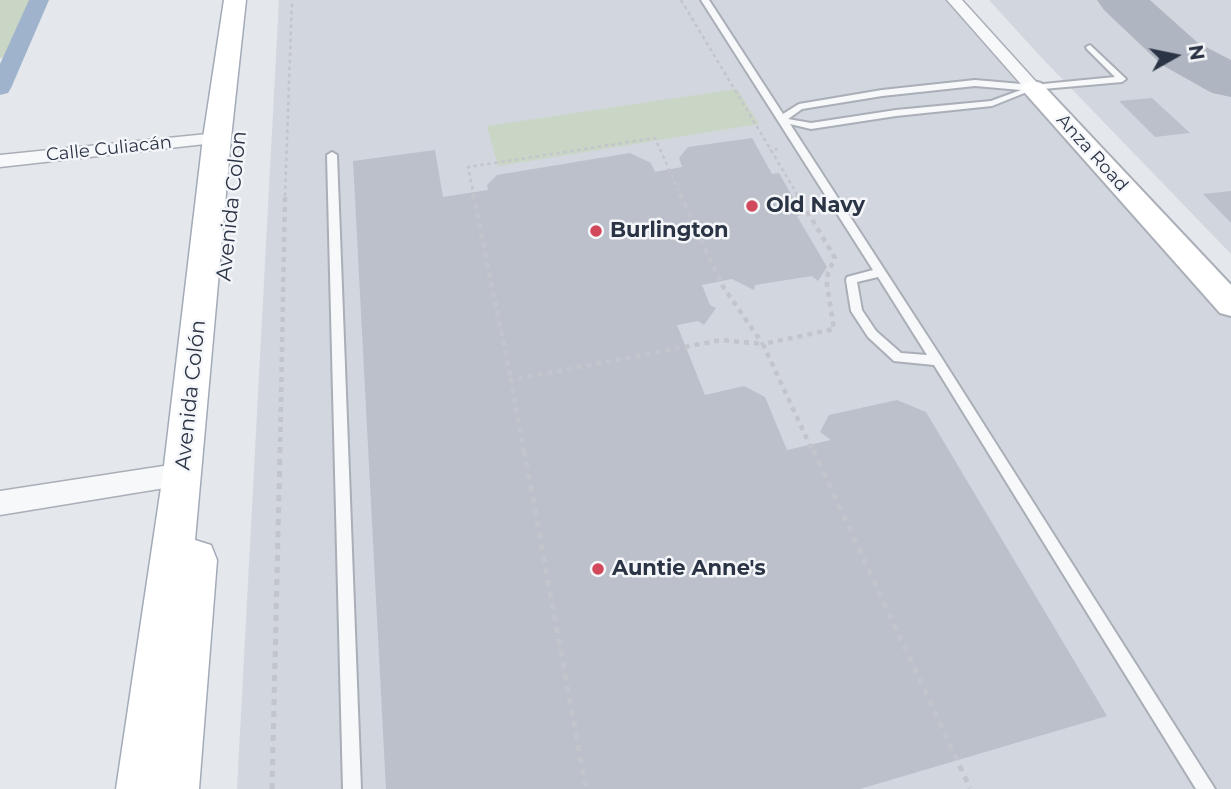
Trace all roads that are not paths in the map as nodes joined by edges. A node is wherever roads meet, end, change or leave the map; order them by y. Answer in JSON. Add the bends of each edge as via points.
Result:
{"nodes":[{"id":1,"x":234,"y":0,"type":"edge"},
{"id":2,"x":252,"y":0,"type":"edge"},
{"id":3,"x":705,"y":0,"type":"edge"},
{"id":4,"x":954,"y":0,"type":"edge"},
{"id":5,"x":1090,"y":47,"type":"dead end"},
{"id":6,"x":1033,"y":88,"type":"junction"},
{"id":7,"x":781,"y":120,"type":"junction"},
{"id":8,"x":217,"y":138,"type":"junction"},
{"id":9,"x":332,"y":155,"type":"dead end"},
{"id":10,"x":0,"y":161,"type":"edge"},
{"id":11,"x":880,"y":272,"type":"junction"},
{"id":12,"x":1231,"y":305,"type":"edge"},
{"id":13,"x":937,"y":360,"type":"junction"},
{"id":14,"x":183,"y":474,"type":"junction"},
{"id":15,"x":0,"y":503,"type":"edge"},
{"id":16,"x":142,"y":789,"type":"edge"},
{"id":17,"x":173,"y":789,"type":"edge"},
{"id":18,"x":352,"y":789,"type":"edge"},
{"id":19,"x":1206,"y":789,"type":"edge"}],
"edges":[{"from":1,"to":8,"type":"main road","name":"Avenida Colón"},
{"from":2,"to":17,"type":"main road","name":"Avenida Colon"},
{"from":3,"to":7,"type":"lane"},
{"from":4,"to":6,"type":"street","name":"Anza Road"},
{"from":5,"to":6,"type":"lane","via":[[1122,79]]},
{"from":6,"to":7,"type":"lane","via":[[992,103],[811,126]]},
{"from":6,"to":7,"type":"lane","via":[[975,83],[883,93],[799,107]]},
{"from":6,"to":12,"type":"street","name":"Anza Road"},
{"from":7,"to":11,"type":"lane"},
{"from":8,"to":10,"type":"street","name":"Calle Culiacán"},
{"from":8,"to":14,"type":"main road","name":"Avenida Colón"},
{"from":9,"to":18,"type":"lane"},
{"from":11,"to":13,"type":"lane"},
{"from":11,"to":13,"type":"lane","via":[[852,280],[862,319],[898,358]]},
{"from":13,"to":19,"type":"lane"},
{"from":14,"to":15,"type":"street"},
{"from":14,"to":16,"type":"main road","name":"Avenida Colón"}]}
